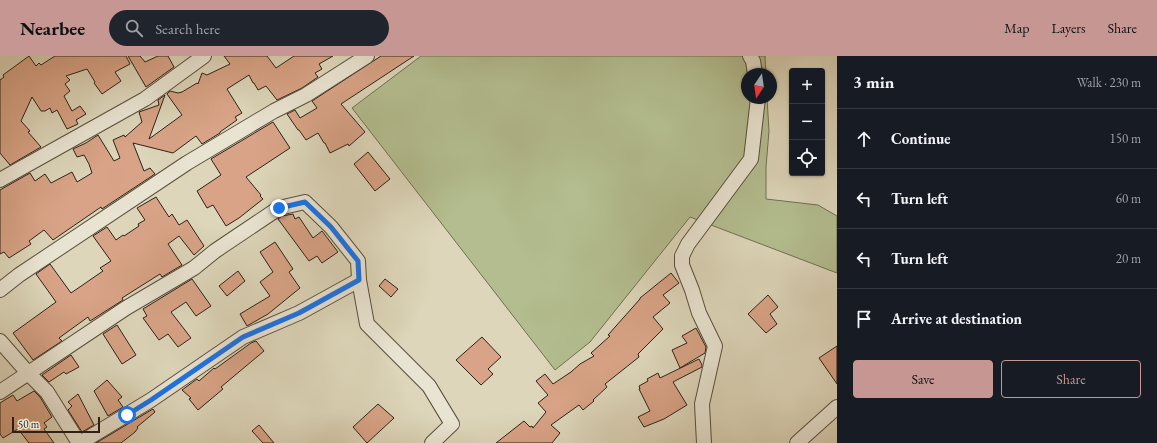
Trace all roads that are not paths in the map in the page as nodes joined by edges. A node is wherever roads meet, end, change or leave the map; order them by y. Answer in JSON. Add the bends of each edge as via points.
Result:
{"nodes":[{"id":1,"x":204,"y":56,"type":"edge"},
{"id":2,"x":367,"y":56,"type":"edge"},
{"id":3,"x":750,"y":56,"type":"edge"},
{"id":4,"x":754,"y":68,"type":"edge"},
{"id":5,"x":757,"y":104,"type":"edge"},
{"id":6,"x":0,"y":180,"type":"edge"},
{"id":7,"x":359,"y":280,"type":"junction"},
{"id":8,"x":0,"y":290,"type":"edge"},
{"id":9,"x":0,"y":341,"type":"edge"},
{"id":10,"x":28,"y":373,"type":"junction"},
{"id":11,"x":0,"y":392,"type":"edge"},
{"id":12,"x":837,"y":407,"type":"edge"},
{"id":13,"x":80,"y":443,"type":"edge"},
{"id":14,"x":432,"y":443,"type":"edge"},
{"id":15,"x":704,"y":443,"type":"edge"},
{"id":16,"x":797,"y":443,"type":"edge"}],
"edges":[{"from":1,"to":6,"type":"street","via":[[144,99]]},
{"from":2,"to":8,"type":"street","via":[[306,95],[186,163]]},
{"from":3,"to":4,"type":"street"},
{"from":5,"to":15,"type":"street","via":[[752,159],[688,244],[682,256],[682,265],[699,313],[715,346],[702,404]]},
{"from":7,"to":10,"type":"street","via":[[358,261],[331,227],[305,202],[279,208],[194,268],[126,308]]},
{"from":7,"to":13,"type":"street","via":[[299,313],[243,337],[151,400]]},
{"from":7,"to":14,"type":"street","via":[[367,324],[429,386],[452,424]]},
{"from":9,"to":10,"type":"street"},
{"from":10,"to":11,"type":"street"},
{"from":10,"to":13,"type":"street","via":[[48,392]]},
{"from":12,"to":16,"type":"street"}]}
